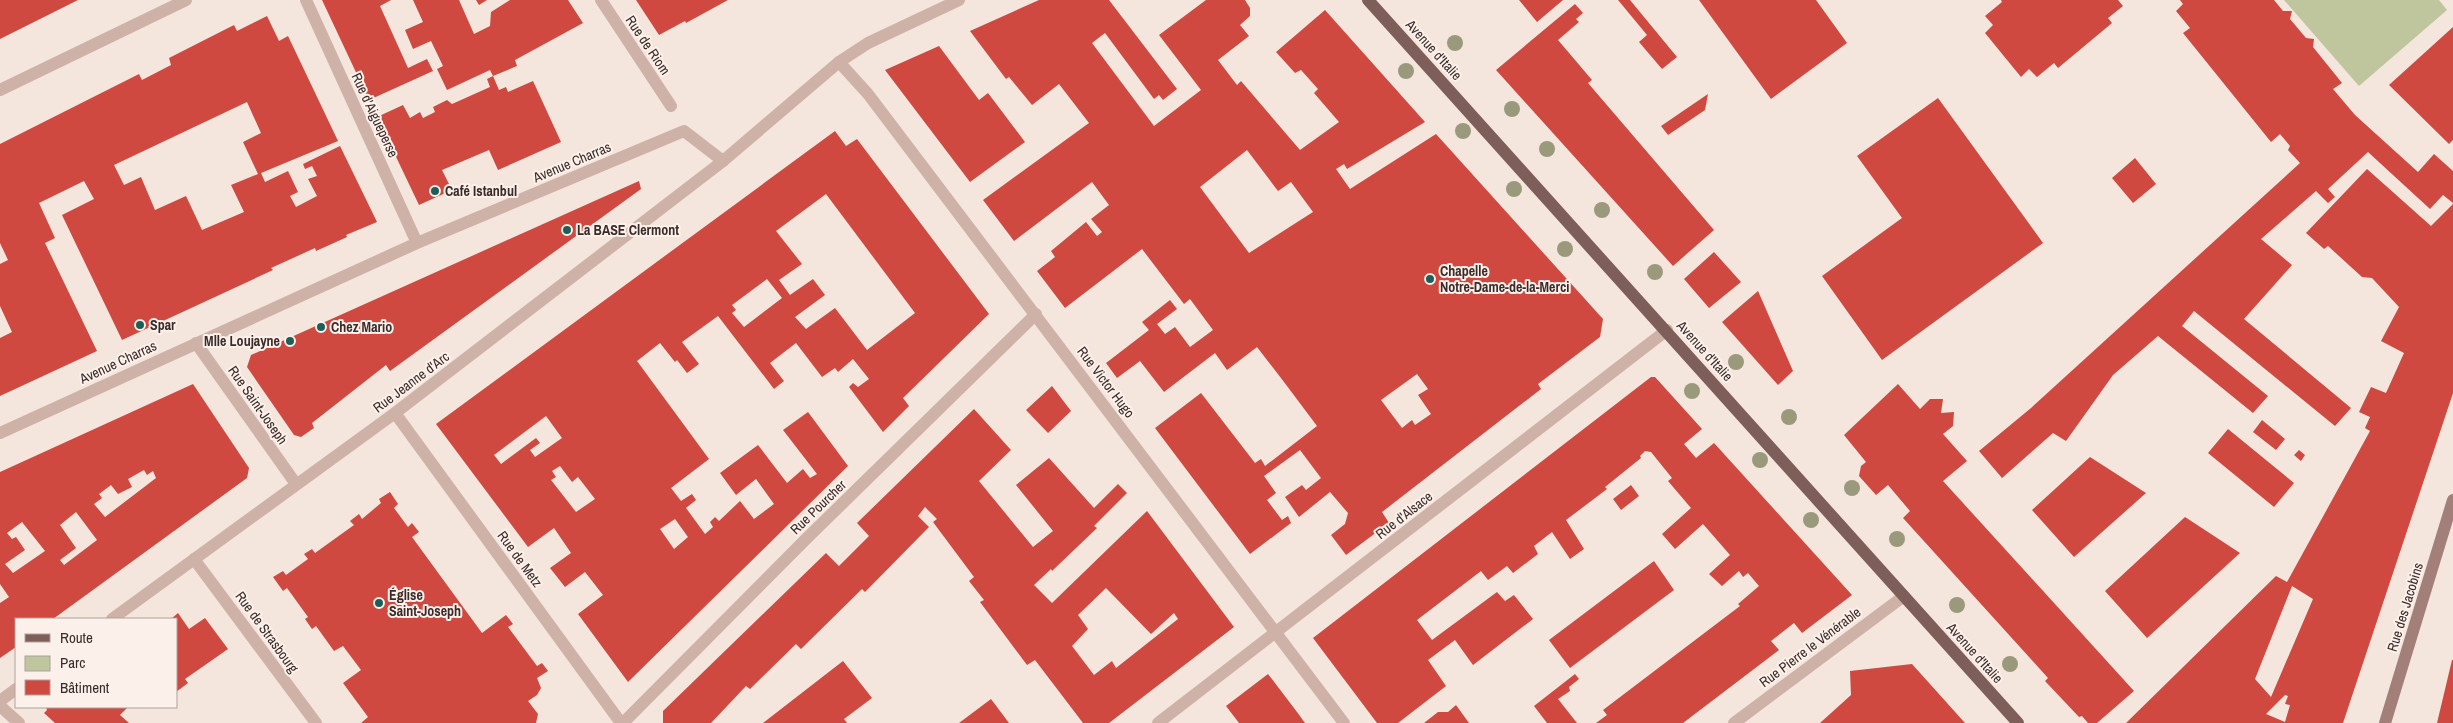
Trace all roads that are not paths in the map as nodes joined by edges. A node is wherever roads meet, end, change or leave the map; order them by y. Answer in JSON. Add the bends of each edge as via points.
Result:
{"nodes":[{"id":1,"x":186,"y":0,"type":"edge"},
{"id":2,"x":306,"y":0,"type":"edge"},
{"id":3,"x":601,"y":0,"type":"edge"},
{"id":4,"x":959,"y":0,"type":"edge"},
{"id":5,"x":1368,"y":0,"type":"edge"},
{"id":6,"x":839,"y":62,"type":"junction"},
{"id":7,"x":0,"y":90,"type":"edge"},
{"id":8,"x":671,"y":106,"type":"dead end"},
{"id":9,"x":723,"y":161,"type":"junction"},
{"id":10,"x":418,"y":243,"type":"junction"},
{"id":11,"x":1036,"y":314,"type":"junction"},
{"id":12,"x":1667,"y":330,"type":"junction"},
{"id":13,"x":196,"y":343,"type":"junction"},
{"id":14,"x":396,"y":413,"type":"junction"},
{"id":15,"x":0,"y":433,"type":"edge"},
{"id":16,"x":296,"y":484,"type":"junction"},
{"id":17,"x":2453,"y":500,"type":"edge"},
{"id":18,"x":194,"y":559,"type":"junction"},
{"id":19,"x":1904,"y":596,"type":"junction"},
{"id":20,"x":113,"y":618,"type":"edge"},
{"id":21,"x":1277,"y":632,"type":"junction"},
{"id":22,"x":15,"y":690,"type":"edge"},
{"id":23,"x":0,"y":700,"type":"edge"},
{"id":24,"x":0,"y":706,"type":"edge"},
{"id":25,"x":19,"y":723,"type":"edge"},
{"id":26,"x":316,"y":723,"type":"edge"},
{"id":27,"x":622,"y":723,"type":"edge"},
{"id":28,"x":1158,"y":723,"type":"edge"},
{"id":29,"x":1344,"y":723,"type":"edge"},
{"id":30,"x":1734,"y":723,"type":"edge"},
{"id":31,"x":2018,"y":723,"type":"edge"},
{"id":32,"x":2385,"y":723,"type":"edge"}],
"edges":[{"from":1,"to":7,"type":"street"},
{"from":2,"to":10,"type":"street","name":"Rue d'Aigueperse"},
{"from":3,"to":8,"type":"street","name":"Rue de Riom"},
{"from":4,"to":6,"type":"street","via":[[868,43]]},
{"from":5,"to":12,"type":"main road","name":"Avenue d'Italie"},
{"from":6,"to":9,"type":"street"},
{"from":6,"to":11,"type":"street","name":"Rue Victor Hugo","via":[[868,94]]},
{"from":9,"to":10,"type":"street","name":"Avenue Charras","via":[[684,131]]},
{"from":9,"to":14,"type":"street","name":"Rue Jeanne d'Arc"},
{"from":10,"to":13,"type":"street","name":"Avenue Charras"},
{"from":11,"to":21,"type":"street","name":"Rue Victor Hugo"},
{"from":11,"to":27,"type":"street","name":"Rue Pourcher"},
{"from":12,"to":19,"type":"main road","name":"Avenue d'Italie"},
{"from":12,"to":21,"type":"street","name":"Rue d'Alsace"},
{"from":13,"to":15,"type":"street","name":"Avenue Charras"},
{"from":13,"to":16,"type":"street","name":"Rue Saint-Joseph"},
{"from":14,"to":16,"type":"street","name":"Rue Jeanne d'Arc"},
{"from":14,"to":27,"type":"street","name":"Rue de Metz"},
{"from":16,"to":18,"type":"street","name":"Rue Jeanne d'Arc"},
{"from":17,"to":32,"type":"main road","name":"Rue des Jacobins"},
{"from":18,"to":20,"type":"street","name":"Rue Jeanne d'Arc"},
{"from":18,"to":26,"type":"street","name":"Rue de Strasbourg"},
{"from":19,"to":30,"type":"street","name":"Rue Pierre le Vénérable"},
{"from":19,"to":31,"type":"main road","name":"Avenue d'Italie"},
{"from":21,"to":28,"type":"street","name":"Rue d'Alsace"},
{"from":21,"to":29,"type":"street","name":"Rue Victor Hugo"},
{"from":22,"to":23,"type":"street"},
{"from":24,"to":25,"type":"street"}]}
